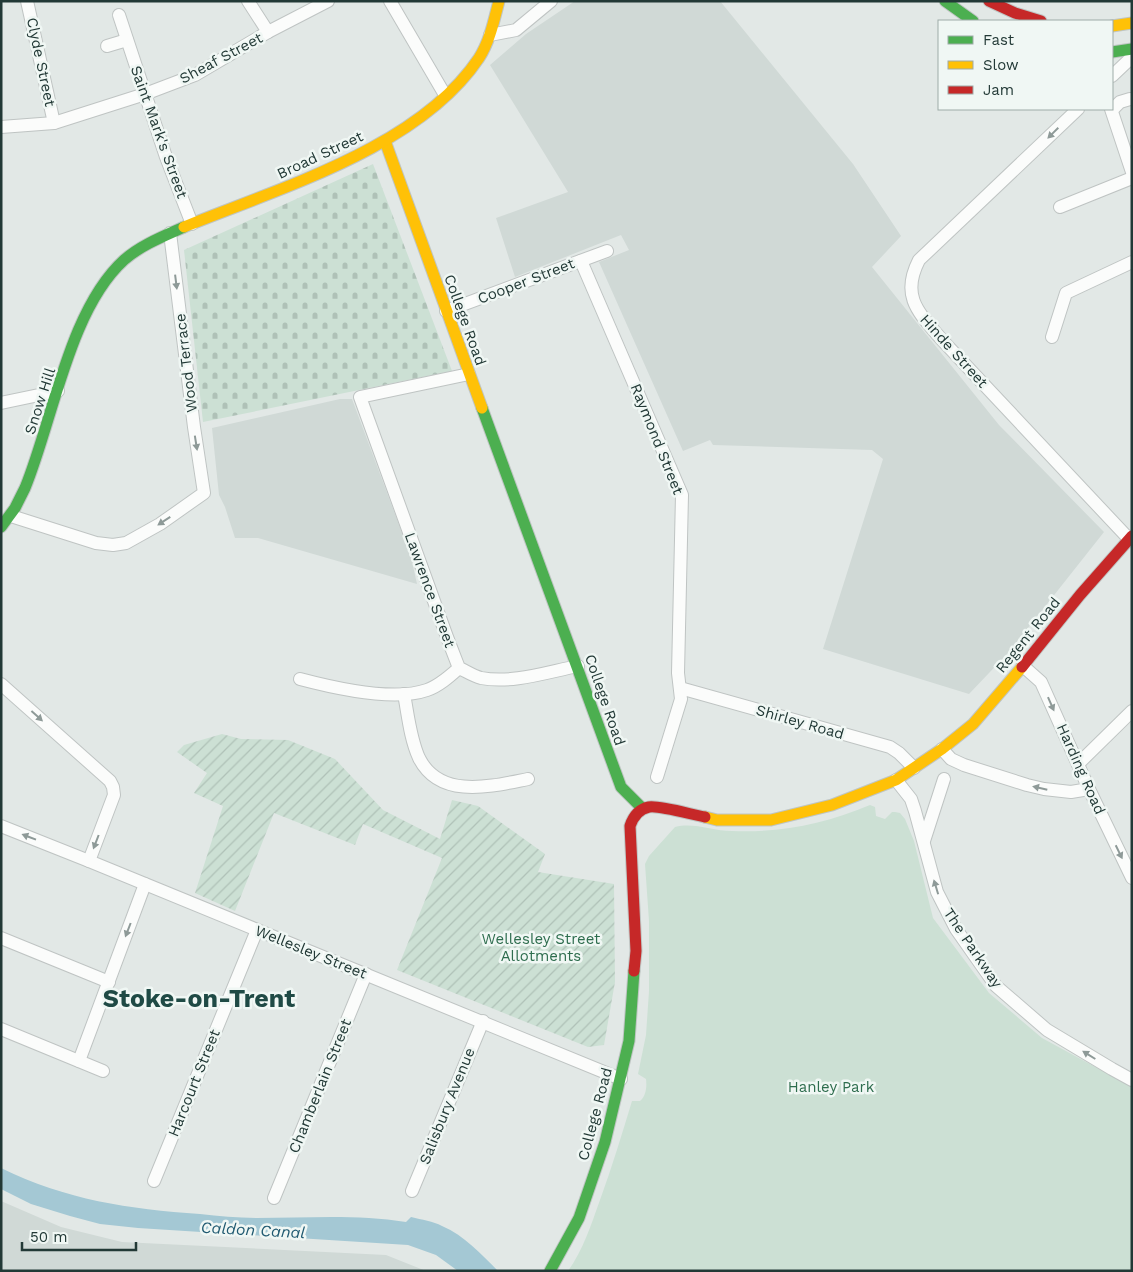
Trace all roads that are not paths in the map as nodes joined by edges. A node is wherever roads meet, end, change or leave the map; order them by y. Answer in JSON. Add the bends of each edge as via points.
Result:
{"nodes":[{"id":1,"x":27,"y":1,"type":"edge"},
{"id":2,"x":248,"y":1,"type":"edge"},
{"id":3,"x":328,"y":1,"type":"edge"},
{"id":4,"x":390,"y":1,"type":"edge"},
{"id":5,"x":499,"y":1,"type":"edge"},
{"id":6,"x":551,"y":1,"type":"edge"},
{"id":7,"x":945,"y":1,"type":"edge"},
{"id":8,"x":989,"y":1,"type":"edge"},
{"id":9,"x":119,"y":15,"type":"dead end"},
{"id":10,"x":972,"y":20,"type":"edge"},
{"id":11,"x":1036,"y":20,"type":"edge"},
{"id":12,"x":1132,"y":24,"type":"edge"},
{"id":13,"x":1113,"y":26,"type":"edge"},
{"id":14,"x":268,"y":32,"type":"junction"},
{"id":15,"x":490,"y":34,"type":"junction"},
{"id":16,"x":127,"y":40,"type":"junction"},
{"id":17,"x":107,"y":46,"type":"dead end"},
{"id":18,"x":1132,"y":49,"type":"edge"},
{"id":19,"x":1113,"y":52,"type":"edge"},
{"id":20,"x":1132,"y":57,"type":"edge"},
{"id":21,"x":1113,"y":75,"type":"edge"},
{"id":22,"x":145,"y":94,"type":"junction"},
{"id":23,"x":445,"y":95,"type":"junction"},
{"id":24,"x":1130,"y":99,"type":"dead end"},
{"id":25,"x":1113,"y":107,"type":"edge"},
{"id":26,"x":1077,"y":110,"type":"edge"},
{"id":27,"x":1111,"y":110,"type":"edge"},
{"id":28,"x":54,"y":123,"type":"junction"},
{"id":29,"x":1,"y":127,"type":"edge"},
{"id":30,"x":385,"y":141,"type":"junction"},
{"id":31,"x":1132,"y":172,"type":"edge"},
{"id":32,"x":1132,"y":178,"type":"edge"},
{"id":33,"x":1060,"y":206,"type":"dead end"},
{"id":34,"x":192,"y":224,"type":"junction"},
{"id":35,"x":170,"y":233,"type":"junction"},
{"id":36,"x":607,"y":251,"type":"dead end"},
{"id":37,"x":581,"y":260,"type":"junction"},
{"id":38,"x":1132,"y":262,"type":"edge"},
{"id":39,"x":105,"y":283,"type":"joint"},
{"id":40,"x":446,"y":311,"type":"junction"},
{"id":41,"x":1052,"y":337,"type":"dead end"},
{"id":42,"x":469,"y":374,"type":"junction"},
{"id":43,"x":58,"y":391,"type":"junction"},
{"id":44,"x":1,"y":403,"type":"edge"},
{"id":45,"x":11,"y":516,"type":"junction"},
{"id":46,"x":1,"y":527,"type":"edge"},
{"id":47,"x":1130,"y":537,"type":"edge"},
{"id":48,"x":578,"y":666,"type":"junction"},
{"id":49,"x":1023,"y":666,"type":"junction"},
{"id":50,"x":459,"y":668,"type":"junction"},
{"id":51,"x":300,"y":679,"type":"dead end"},
{"id":52,"x":1,"y":684,"type":"edge"},
{"id":53,"x":680,"y":688,"type":"junction"},
{"id":54,"x":404,"y":694,"type":"junction"},
{"id":55,"x":1132,"y":710,"type":"edge"},
{"id":56,"x":942,"y":749,"type":"junction"},
{"id":57,"x":1078,"y":764,"type":"junction"},
{"id":58,"x":914,"y":768,"type":"junction"},
{"id":59,"x":657,"y":776,"type":"dead end"},
{"id":60,"x":528,"y":779,"type":"dead end"},
{"id":61,"x":944,"y":779,"type":"dead end"},
{"id":62,"x":896,"y":780,"type":"junction"},
{"id":63,"x":1088,"y":789,"type":"junction"},
{"id":64,"x":642,"y":808,"type":"junction"},
{"id":65,"x":1,"y":826,"type":"edge"},
{"id":66,"x":924,"y":841,"type":"junction"},
{"id":67,"x":88,"y":860,"type":"junction"},
{"id":68,"x":1132,"y":878,"type":"edge"},
{"id":69,"x":145,"y":884,"type":"junction"},
{"id":70,"x":257,"y":930,"type":"junction"},
{"id":71,"x":1,"y":938,"type":"edge"},
{"id":72,"x":366,"y":974,"type":"junction"},
{"id":73,"x":108,"y":982,"type":"junction"},
{"id":74,"x":483,"y":1021,"type":"junction"},
{"id":75,"x":1,"y":1030,"type":"edge"},
{"id":76,"x":79,"y":1061,"type":"junction"},
{"id":77,"x":103,"y":1071,"type":"dead end"},
{"id":78,"x":621,"y":1078,"type":"junction"},
{"id":79,"x":1132,"y":1080,"type":"edge"},
{"id":80,"x":154,"y":1181,"type":"dead end"},
{"id":81,"x":412,"y":1191,"type":"dead end"},
{"id":82,"x":274,"y":1198,"type":"dead end"},
{"id":83,"x":550,"y":1271,"type":"edge"}],
"edges":[{"from":1,"to":28,"type":"street","name":"Clyde Street"},
{"from":2,"to":14,"type":"street"},
{"from":3,"to":14,"type":"street","name":"Sheaf Street"},
{"from":4,"to":23,"type":"street"},
{"from":5,"to":15,"type":"street","name":"Broad Street"},
{"from":6,"to":15,"type":"street","via":[[516,30]]},
{"from":7,"to":10,"type":"street"},
{"from":8,"to":11,"type":"street"},
{"from":9,"to":16,"type":"street","name":"Saint Mark's Street"},
{"from":12,"to":13,"type":"street"},
{"from":14,"to":22,"type":"street","name":"Sheaf Street","via":[[195,75]]},
{"from":15,"to":23,"type":"street","name":"Broad Street","via":[[479,58]]},
{"from":16,"to":17,"type":"street"},
{"from":16,"to":22,"type":"street","name":"Saint Mark's Street"},
{"from":18,"to":19,"type":"street"},
{"from":20,"to":21,"type":"street"},
{"from":22,"to":28,"type":"street","name":"Sheaf Street"},
{"from":22,"to":34,"type":"street","name":"Saint Mark's Street"},
{"from":23,"to":30,"type":"street","name":"Broad Street"},
{"from":24,"to":25,"type":"street"},
{"from":26,"to":47,"type":"street","name":"Hinde Street","one_way":true,"via":[[919,260],[912,277],[911,292],[918,311],[943,341]]},
{"from":27,"to":31,"type":"street"},
{"from":28,"to":29,"type":"street","name":"Sheaf Street"},
{"from":30,"to":34,"type":"street","name":"Broad Street","via":[[321,173]]},
{"from":30,"to":40,"type":"street","name":"College Road"},
{"from":32,"to":33,"type":"street"},
{"from":34,"to":35,"type":"street","name":"Broad Street"},
{"from":35,"to":39,"type":"street","name":"Broad Street","via":[[126,258]]},
{"from":35,"to":45,"type":"street","name":"Wood Terrace","one_way":true,"via":[[204,493],[160,524],[126,543],[113,545],[96,543]]},
{"from":36,"to":37,"type":"street","name":"Cooper Street"},
{"from":37,"to":40,"type":"street","name":"Cooper Street"},
{"from":37,"to":53,"type":"street","name":"Raymond Street","via":[[682,495]]},
{"from":38,"to":41,"type":"street","via":[[1066,292]]},
{"from":39,"to":43,"type":"street","name":"Snow Hill","via":[[84,318]]},
{"from":40,"to":42,"type":"street","name":"College Road"},
{"from":42,"to":48,"type":"street","name":"College Road"},
{"from":42,"to":50,"type":"street","name":"Lawrence Street","via":[[360,397]]},
{"from":43,"to":44,"type":"street"},
{"from":43,"to":45,"type":"street","name":"Snow Hill","via":[[28,487]]},
{"from":45,"to":46,"type":"street","name":"Snow Hill"},
{"from":47,"to":49,"type":"street","name":"Regent Road"},
{"from":48,"to":50,"type":"street","via":[[499,680],[479,678]]},
{"from":48,"to":64,"type":"street","name":"College Road","via":[[621,787]]},
{"from":49,"to":56,"type":"street","name":"Regent Road","via":[[973,724]]},
{"from":49,"to":57,"type":"street","name":"Harding Road","one_way":true,"via":[[1041,682]]},
{"from":50,"to":54,"type":"street","via":[[448,679],[428,690]]},
{"from":51,"to":54,"type":"street","via":[[358,692]]},
{"from":52,"to":67,"type":"street","one_way":true,"via":[[113,787],[114,795]]},
{"from":53,"to":58,"type":"street","name":"Shirley Road","via":[[890,747]]},
{"from":53,"to":59,"type":"street","name":"Raymond Street","via":[[681,699]]},
{"from":54,"to":60,"type":"street","via":[[412,738],[420,759],[445,783],[468,788]]},
{"from":55,"to":57,"type":"street"},
{"from":56,"to":58,"type":"street","name":"Regent Road"},
{"from":63,"to":56,"type":"street","one_way":true,"via":[[1071,792],[1044,789],[964,766]]},
{"from":57,"to":63,"type":"street","name":"Harding Road"},
{"from":58,"to":62,"type":"street","name":"Regent Road"},
{"from":61,"to":66,"type":"street"},
{"from":62,"to":64,"type":"street","name":"Regent Road","via":[[832,806],[771,820],[716,820],[660,807]]},
{"from":62,"to":66,"type":"street","name":"The Parkway","via":[[911,799]]},
{"from":63,"to":68,"type":"street","name":"Harding Road","one_way":true},
{"from":64,"to":78,"type":"street","name":"College Road","via":[[630,826],[636,951],[629,1041]]},
{"from":67,"to":65,"type":"street","name":"Wellesley Street","one_way":true},
{"from":79,"to":66,"type":"street","name":"The Parkway","one_way":true,"via":[[1047,1030],[996,986],[956,929],[937,892]]},
{"from":67,"to":69,"type":"street","name":"Wellesley Street"},
{"from":69,"to":70,"type":"street","name":"Wellesley Street"},
{"from":69,"to":73,"type":"street","one_way":true},
{"from":70,"to":72,"type":"street","name":"Wellesley Street"},
{"from":70,"to":80,"type":"street","name":"Harcourt Street"},
{"from":71,"to":73,"type":"street"},
{"from":72,"to":74,"type":"street","name":"Wellesley Street"},
{"from":72,"to":82,"type":"street","name":"Chamberlain Street"},
{"from":73,"to":76,"type":"street"},
{"from":74,"to":78,"type":"street","name":"Wellesley Street"},
{"from":74,"to":81,"type":"street","name":"Salisbury Avenue"},
{"from":75,"to":76,"type":"street"},
{"from":76,"to":77,"type":"street"},
{"from":78,"to":83,"type":"street","name":"College Road","via":[[605,1142],[579,1218]]}]}
